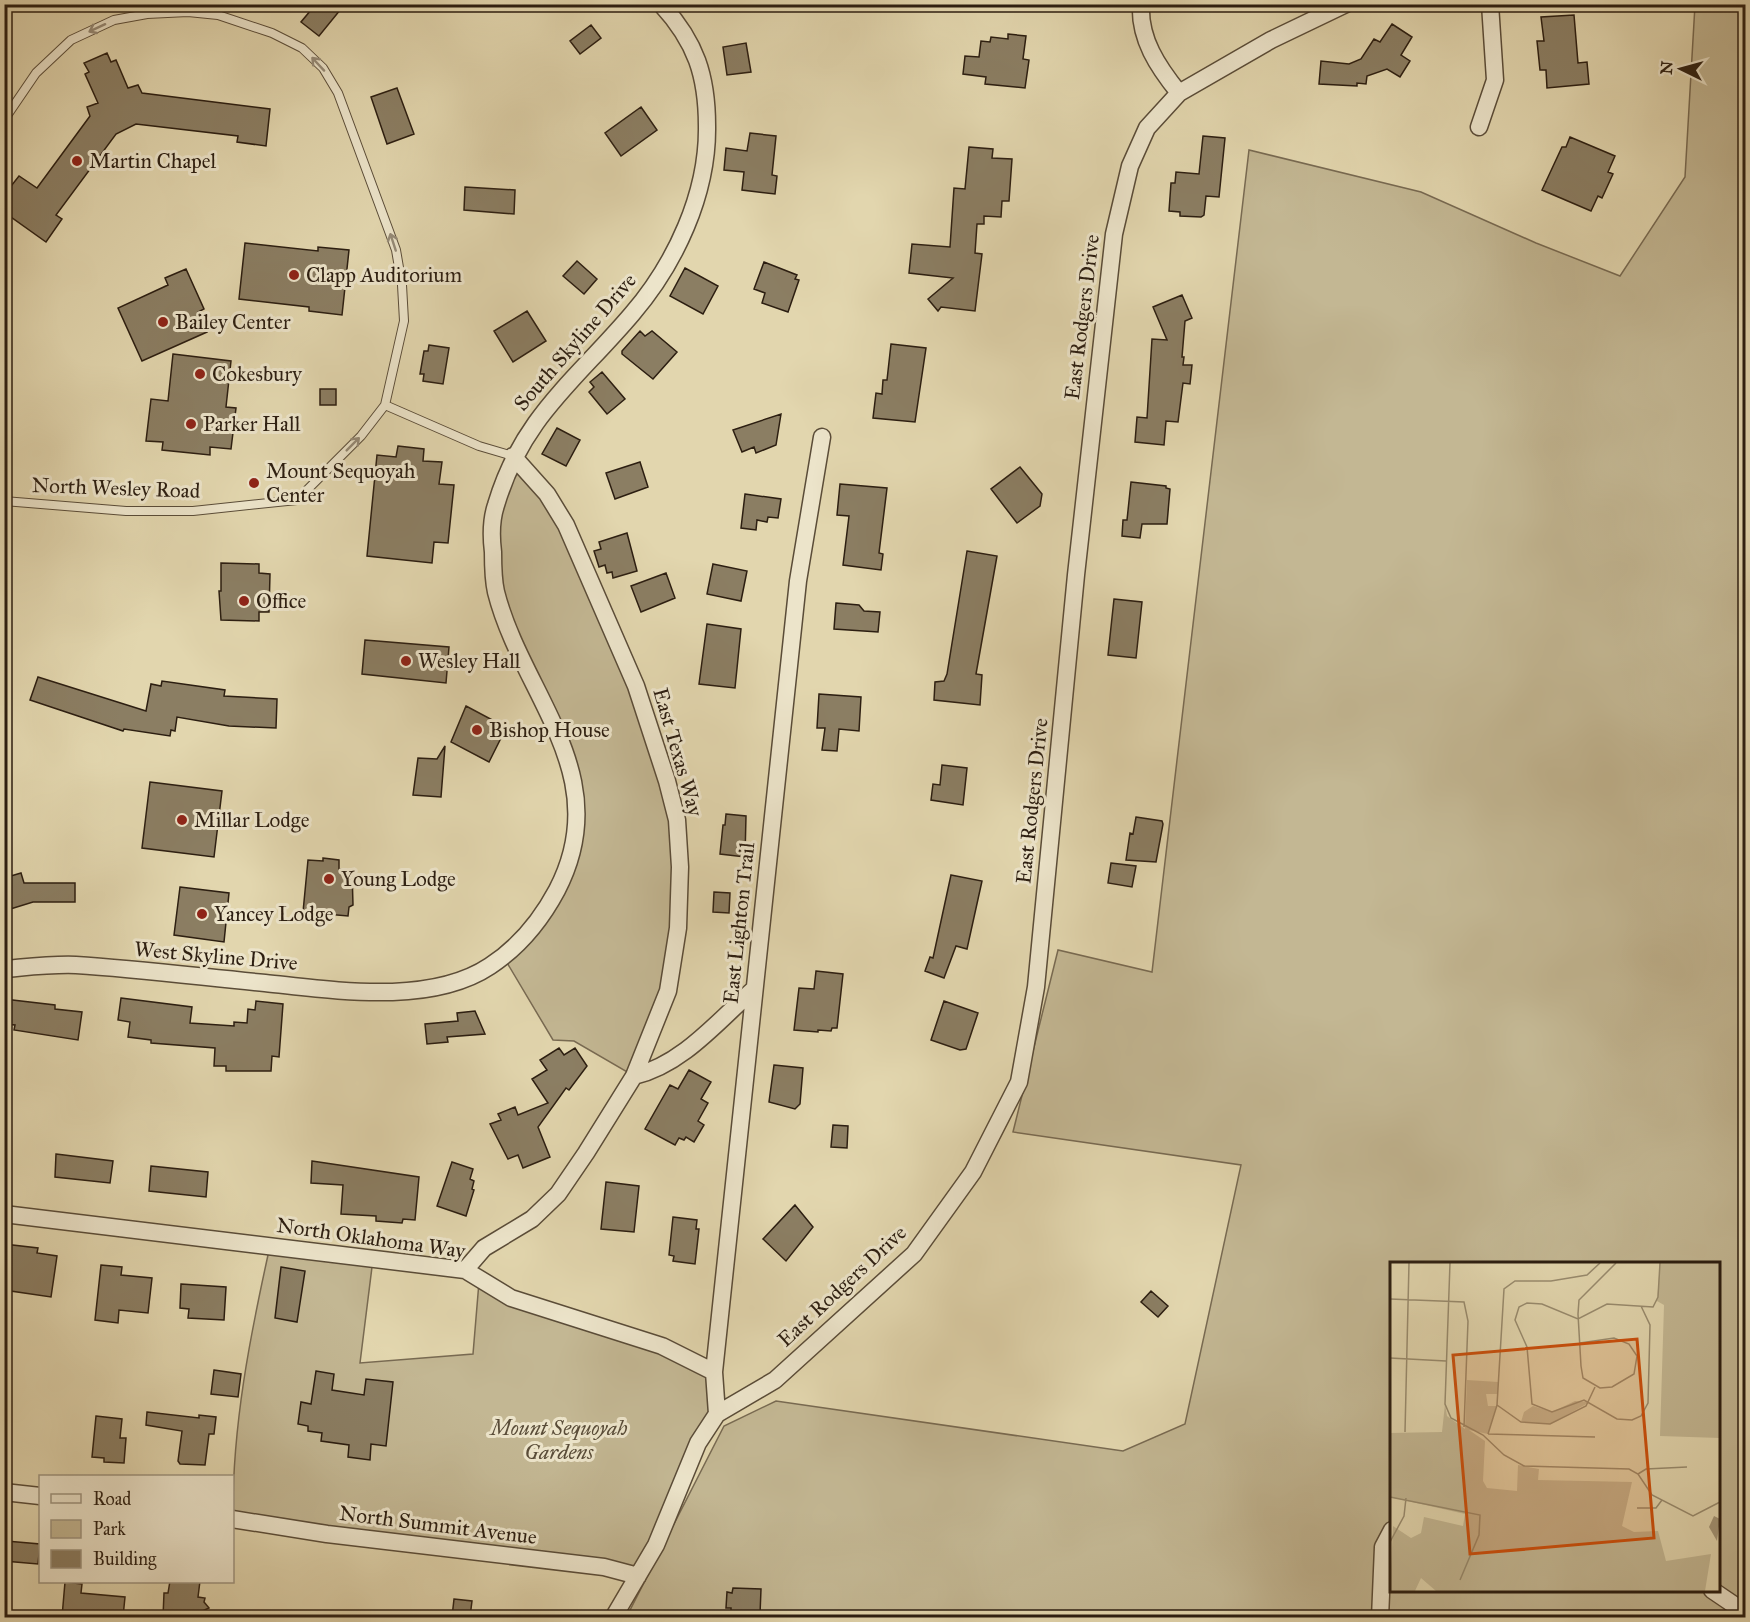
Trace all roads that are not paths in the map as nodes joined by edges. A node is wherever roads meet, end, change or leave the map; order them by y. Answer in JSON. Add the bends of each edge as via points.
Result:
{"nodes":[{"id":1,"x":661,"y":4,"type":"edge"},
{"id":2,"x":1142,"y":4,"type":"edge"},
{"id":3,"x":1346,"y":4,"type":"edge"},
{"id":4,"x":1490,"y":4,"type":"edge"},
{"id":5,"x":1179,"y":93,"type":"junction"},
{"id":6,"x":4,"y":120,"type":"edge"},
{"id":7,"x":1479,"y":127,"type":"dead end"},
{"id":8,"x":385,"y":405,"type":"junction"},
{"id":9,"x":822,"y":437,"type":"dead end"},
{"id":10,"x":513,"y":456,"type":"junction"},
{"id":11,"x":4,"y":501,"type":"edge"},
{"id":12,"x":4,"y":969,"type":"edge"},
{"id":13,"x":422,"y":988,"type":"joint"},
{"id":14,"x":754,"y":989,"type":"junction"},
{"id":15,"x":634,"y":1076,"type":"junction"},
{"id":16,"x":4,"y":1214,"type":"edge"},
{"id":17,"x":465,"y":1270,"type":"junction"},
{"id":18,"x":714,"y":1372,"type":"junction"},
{"id":19,"x":717,"y":1414,"type":"junction"},
{"id":20,"x":4,"y":1492,"type":"edge"},
{"id":21,"x":39,"y":1496,"type":"edge"},
{"id":22,"x":234,"y":1519,"type":"edge"},
{"id":23,"x":1390,"y":1534,"type":"edge"},
{"id":24,"x":638,"y":1576,"type":"junction"},
{"id":25,"x":1715,"y":1592,"type":"edge"},
{"id":26,"x":1746,"y":1613,"type":"edge"},
{"id":27,"x":613,"y":1617,"type":"edge"},
{"id":28,"x":1380,"y":1617,"type":"edge"}],
"edges":[{"from":1,"to":10,"type":"street","name":"South Skyline Drive","via":[[679,24],[701,65],[708,141],[697,192],[682,236],[662,275],[633,314],[547,406]]},
{"from":2,"to":5,"type":"street","via":[[1140,20],[1155,62]]},
{"from":3,"to":5,"type":"street","name":"East Rodgers Drive","via":[[1271,40]]},
{"from":4,"to":7,"type":"street","via":[[1495,80]]},
{"from":5,"to":19,"type":"street","name":"East Rodgers Drive","via":[[1147,128],[1130,166],[1114,234],[1036,987],[1019,1082],[974,1172],[914,1254],[775,1380]]},
{"from":8,"to":6,"type":"lane","one_way":true,"via":[[404,321],[396,250],[338,93],[322,68],[302,48],[218,15],[188,12],[114,20],[71,40],[36,73]]},
{"from":8,"to":10,"type":"lane","via":[[479,446]]},
{"from":11,"to":8,"type":"lane","name":"North Wesley Road","one_way":true,"via":[[126,511],[194,511],[297,500],[361,436]]},
{"from":9,"to":14,"type":"street","name":"East Lighton Trail","via":[[799,571]]},
{"from":10,"to":13,"type":"street","name":"South Skyline Drive","via":[[494,509],[491,535],[495,589],[508,627],[560,735],[576,801],[575,834],[565,874],[546,911],[520,942],[488,968],[457,981]]},
{"from":10,"to":15,"type":"street","name":"East Texas Way","via":[[547,494],[566,525],[636,686],[677,820],[681,867],[678,928],[668,991]]},
{"from":12,"to":13,"type":"street","name":"West Skyline Drive","via":[[73,965],[377,994]]},
{"from":14,"to":15,"type":"street","via":[[674,1060]]},
{"from":14,"to":18,"type":"street","name":"East Lighton Trail"},
{"from":15,"to":17,"type":"street","name":"East Texas Way","via":[[558,1194],[532,1219],[484,1248]]},
{"from":16,"to":17,"type":"street","name":"North Oklahoma Way"},
{"from":17,"to":18,"type":"street","name":"North Oklahoma Way","via":[[511,1298],[662,1346]]},
{"from":18,"to":19,"type":"street","name":"East Lighton Trail"},
{"from":19,"to":24,"type":"street","name":"East Rodgers Drive","via":[[698,1443],[656,1545]]},
{"from":20,"to":21,"type":"street"},
{"from":22,"to":24,"type":"street","name":"North Summit Avenue","via":[[604,1567]]},
{"from":23,"to":28,"type":"street","via":[[1383,1547]]},
{"from":24,"to":27,"type":"street","name":"East Rodgers Drive"},
{"from":25,"to":26,"type":"street"}]}
